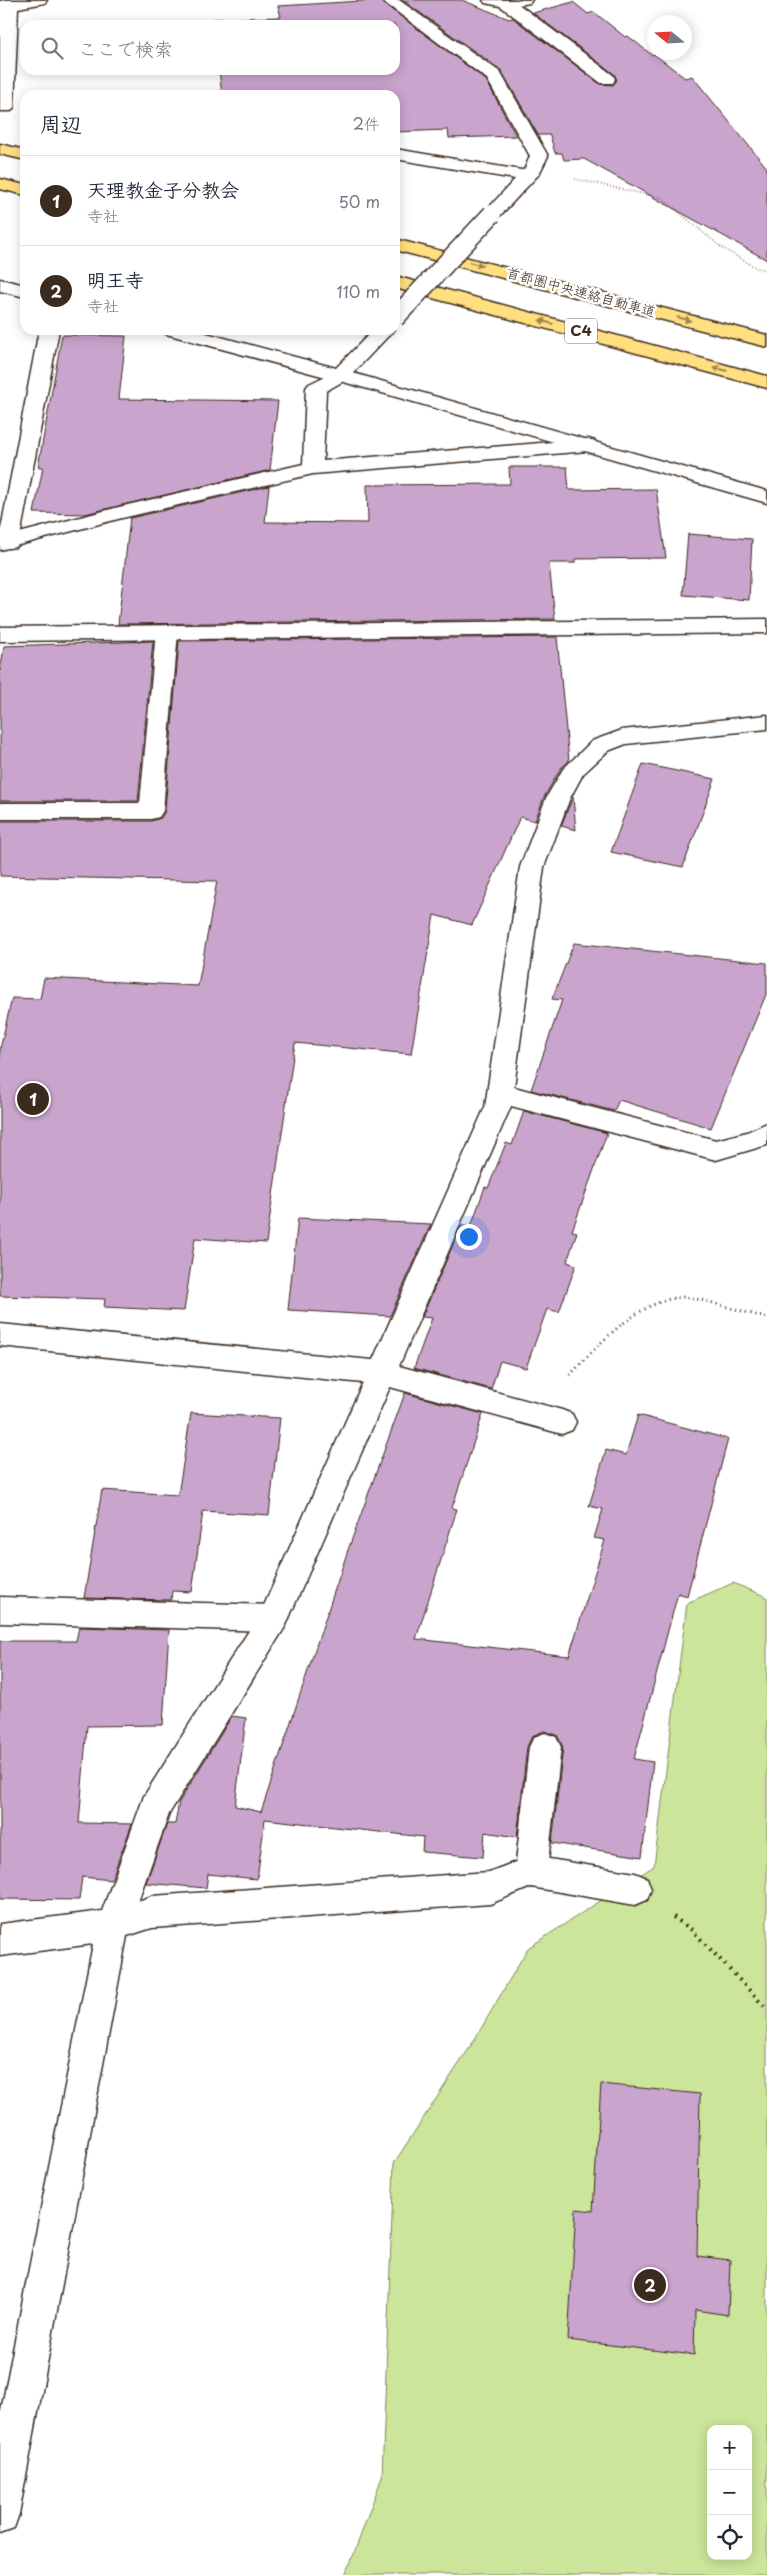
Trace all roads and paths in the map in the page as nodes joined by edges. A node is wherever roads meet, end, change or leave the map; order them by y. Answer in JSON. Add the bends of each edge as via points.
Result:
{"nodes":[{"id":1,"x":39,"y":0,"type":"edge"},
{"id":2,"x":388,"y":0,"type":"edge"},
{"id":3,"x":524,"y":0,"type":"edge"},
{"id":4,"x":498,"y":1,"type":"edge"},
{"id":5,"x":5,"y":6,"type":"edge"},
{"id":6,"x":3,"y":77,"type":"edge"},
{"id":7,"x":607,"y":79,"type":"dead end"},
{"id":8,"x":5,"y":107,"type":"dead end"},
{"id":9,"x":0,"y":149,"type":"edge"},
{"id":10,"x":20,"y":154,"type":"edge"},
{"id":11,"x":400,"y":155,"type":"edge"},
{"id":12,"x":530,"y":173,"type":"junction"},
{"id":13,"x":0,"y":184,"type":"edge"},
{"id":14,"x":20,"y":189,"type":"edge"},
{"id":15,"x":400,"y":245,"type":"edge"},
{"id":16,"x":767,"y":270,"type":"edge"},
{"id":17,"x":400,"y":283,"type":"edge"},
{"id":18,"x":0,"y":285,"type":"edge"},
{"id":19,"x":20,"y":290,"type":"edge"},
{"id":20,"x":400,"y":313,"type":"edge"},
{"id":21,"x":48,"y":335,"type":"edge"},
{"id":22,"x":192,"y":335,"type":"edge"},
{"id":23,"x":379,"y":335,"type":"edge"},
{"id":24,"x":767,"y":341,"type":"edge"},
{"id":25,"x":340,"y":375,"type":"junction"},
{"id":26,"x":767,"y":382,"type":"edge"},
{"id":27,"x":588,"y":445,"type":"junction"},
{"id":28,"x":313,"y":468,"type":"junction"},
{"id":29,"x":767,"y":497,"type":"edge"},
{"id":30,"x":5,"y":543,"type":"edge"},
{"id":31,"x":767,"y":626,"type":"edge"},
{"id":32,"x":167,"y":632,"type":"junction"},
{"id":33,"x":0,"y":634,"type":"edge"},
{"id":34,"x":767,"y":722,"type":"edge"},
{"id":35,"x":0,"y":811,"type":"edge"},
{"id":36,"x":500,"y":1093,"type":"junction"},
{"id":37,"x":767,"y":1133,"type":"edge"},
{"id":38,"x":767,"y":1318,"type":"edge"},
{"id":39,"x":0,"y":1335,"type":"edge"},
{"id":40,"x":382,"y":1373,"type":"junction"},
{"id":41,"x":550,"y":1419,"type":"joint"},
{"id":42,"x":0,"y":1610,"type":"edge"},
{"id":43,"x":274,"y":1618,"type":"junction"},
{"id":44,"x":545,"y":1746,"type":"dead end"},
{"id":45,"x":531,"y":1871,"type":"junction"},
{"id":46,"x":635,"y":1889,"type":"joint"},
{"id":47,"x":113,"y":1926,"type":"junction"},
{"id":48,"x":0,"y":1940,"type":"edge"},
{"id":49,"x":767,"y":2009,"type":"edge"},
{"id":50,"x":0,"y":2514,"type":"edge"}],
"edges":[{"from":1,"to":5,"type":"street"},
{"from":2,"to":12,"type":"street","via":[[494,76],[539,156]]},
{"from":3,"to":4,"type":"street"},
{"from":4,"to":7,"type":"street"},
{"from":5,"to":6,"type":"street"},
{"from":6,"to":8,"type":"street"},
{"from":9,"to":10,"type":"highway"},
{"from":11,"to":12,"type":"street"},
{"from":12,"to":16,"type":"path","via":[[662,198],[722,248],[757,268]]},
{"from":12,"to":20,"type":"street","bridge":true},
{"from":13,"to":14,"type":"highway"},
{"from":15,"to":24,"type":"highway","name":"首都圏中央連絡自動車道","number":"C4","one_way":true},
{"from":26,"to":17,"type":"highway","number":"C4","one_way":true},
{"from":18,"to":19,"type":"street"},
{"from":21,"to":30,"type":"street"},
{"from":22,"to":25,"type":"street"},
{"from":23,"to":25,"type":"street"},
{"from":25,"to":27,"type":"street"},
{"from":25,"to":28,"type":"street","via":[[316,388]]},
{"from":27,"to":28,"type":"street"},
{"from":27,"to":29,"type":"street"},
{"from":28,"to":30,"type":"street","via":[[119,512]]},
{"from":31,"to":32,"type":"street"},
{"from":32,"to":33,"type":"street"},
{"from":32,"to":35,"type":"street","via":[[151,811]]},
{"from":34,"to":36,"type":"street","via":[[622,737],[600,746],[574,769],[558,798],[532,867]]},
{"from":36,"to":37,"type":"street","via":[[716,1150],[755,1140]]},
{"from":36,"to":40,"type":"street","via":[[494,1116]]},
{"from":38,"to":41,"type":"path","via":[[683,1297],[656,1304],[638,1313],[599,1344],[555,1392]]},
{"from":39,"to":40,"type":"street"},
{"from":40,"to":41,"type":"street"},
{"from":40,"to":43,"type":"street"},
{"from":42,"to":43,"type":"street"},
{"from":43,"to":47,"type":"street","via":[[155,1807]]},
{"from":44,"to":45,"type":"street"},
{"from":45,"to":46,"type":"street"},
{"from":45,"to":47,"type":"street","via":[[490,1888],[152,1912]]},
{"from":46,"to":49,"type":"path","via":[[692,1930]]},
{"from":47,"to":48,"type":"street"},
{"from":47,"to":50,"type":"street"}]}
